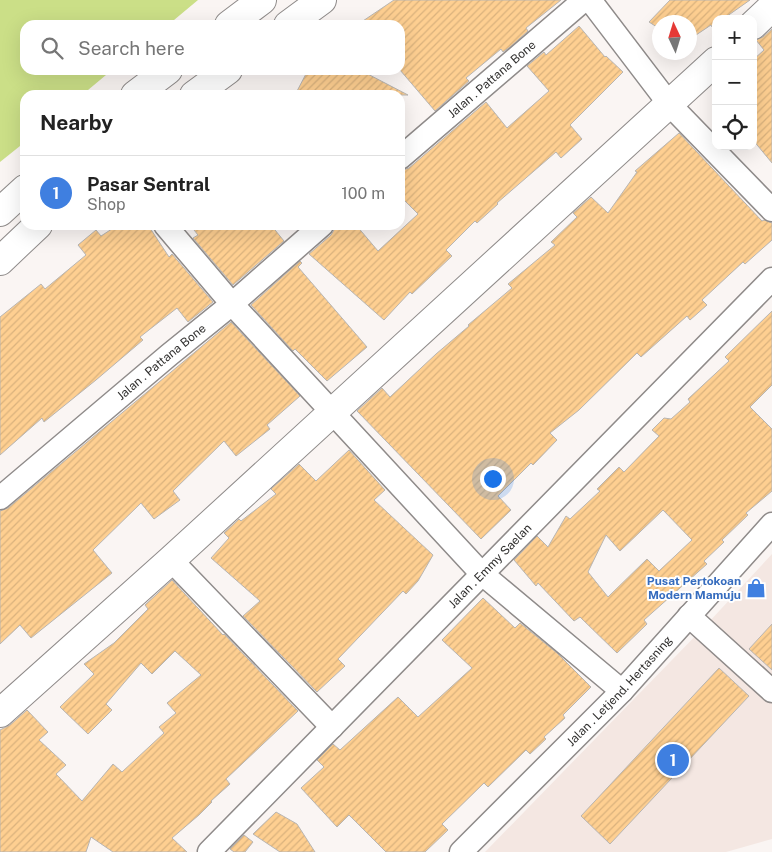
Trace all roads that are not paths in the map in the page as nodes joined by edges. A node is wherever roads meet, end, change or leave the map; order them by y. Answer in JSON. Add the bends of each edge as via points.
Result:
{"nodes":[{"id":1,"x":262,"y":0,"type":"edge"},
{"id":2,"x":322,"y":0,"type":"edge"},
{"id":3,"x":584,"y":0,"type":"edge"},
{"id":4,"x":590,"y":0,"type":"edge"},
{"id":5,"x":772,"y":7,"type":"edge"},
{"id":6,"x":236,"y":20,"type":"edge"},
{"id":7,"x":295,"y":20,"type":"edge"},
{"id":8,"x":757,"y":21,"type":"edge"},
{"id":9,"x":712,"y":65,"type":"edge"},
{"id":10,"x":161,"y":75,"type":"edge"},
{"id":11,"x":221,"y":75,"type":"edge"},
{"id":12,"x":142,"y":90,"type":"edge"},
{"id":13,"x":201,"y":90,"type":"edge"},
{"id":14,"x":670,"y":104,"type":"junction"},
{"id":15,"x":405,"y":154,"type":"edge"},
{"id":16,"x":20,"y":194,"type":"edge"},
{"id":17,"x":772,"y":210,"type":"edge"},
{"id":18,"x":0,"y":212,"type":"edge"},
{"id":19,"x":33,"y":230,"type":"edge"},
{"id":20,"x":169,"y":230,"type":"edge"},
{"id":21,"x":316,"y":230,"type":"edge"},
{"id":22,"x":0,"y":261,"type":"edge"},
{"id":23,"x":772,"y":279,"type":"edge"},
{"id":24,"x":232,"y":304,"type":"junction"},
{"id":25,"x":332,"y":413,"type":"junction"},
{"id":26,"x":0,"y":498,"type":"edge"},
{"id":27,"x":772,"y":524,"type":"edge"},
{"id":28,"x":171,"y":560,"type":"junction"},
{"id":29,"x":481,"y":573,"type":"junction"},
{"id":30,"x":689,"y":616,"type":"junction"},
{"id":31,"x":622,"y":691,"type":"junction"},
{"id":32,"x":772,"y":691,"type":"edge"},
{"id":33,"x":0,"y":713,"type":"edge"},
{"id":34,"x":332,"y":726,"type":"junction"},
{"id":35,"x":209,"y":852,"type":"edge"},
{"id":36,"x":461,"y":852,"type":"edge"}],
"edges":[{"from":1,"to":6,"type":"main road"},
{"from":2,"to":7,"type":"main road"},
{"from":3,"to":15,"type":"street","name":"Jalan . Pattana Bone"},
{"from":4,"to":14,"type":"street"},
{"from":5,"to":8,"type":"main road"},
{"from":9,"to":14,"type":"main road"},
{"from":10,"to":12,"type":"main road"},
{"from":11,"to":13,"type":"main road"},
{"from":14,"to":17,"type":"street"},
{"from":14,"to":25,"type":"main road"},
{"from":16,"to":18,"type":"main road"},
{"from":19,"to":22,"type":"main road"},
{"from":20,"to":24,"type":"street"},
{"from":21,"to":24,"type":"street","name":"Jalan . Pattana Bone"},
{"from":23,"to":29,"type":"street","name":"Jalan . Emmy Saelan"},
{"from":24,"to":25,"type":"street"},
{"from":24,"to":26,"type":"street","name":"Jalan . Pattana Bone"},
{"from":25,"to":28,"type":"main road"},
{"from":25,"to":29,"type":"street"},
{"from":27,"to":30,"type":"street","name":"Jalan . Letjend. Hertasning"},
{"from":28,"to":33,"type":"main road"},
{"from":28,"to":34,"type":"street"},
{"from":29,"to":31,"type":"street"},
{"from":29,"to":34,"type":"street","name":"Jalan . Emmy Saelan"},
{"from":30,"to":31,"type":"street","name":"Jalan . Letjend. Hertasning"},
{"from":30,"to":32,"type":"street"},
{"from":31,"to":36,"type":"street","name":"Jalan . Letjend. Hertasning"},
{"from":34,"to":35,"type":"street","name":"Jalan . Emmy Saelan"}]}
